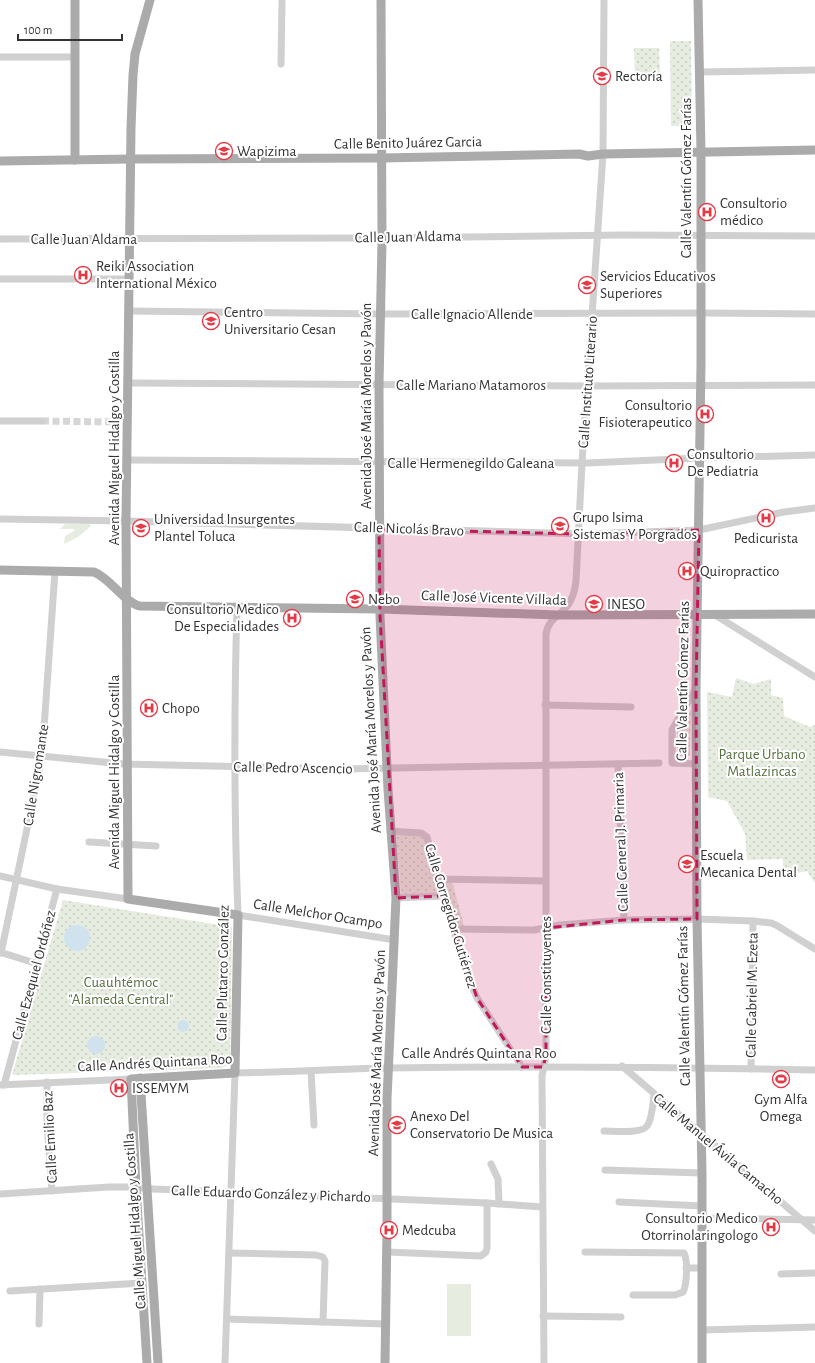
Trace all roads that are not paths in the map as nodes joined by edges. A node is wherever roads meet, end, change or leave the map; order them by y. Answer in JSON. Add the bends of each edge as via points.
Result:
{"nodes":[{"id":1,"x":75,"y":0,"type":"edge"},
{"id":2,"x":150,"y":0,"type":"edge"},
{"id":3,"x":282,"y":0,"type":"edge"},
{"id":4,"x":382,"y":0,"type":"edge"},
{"id":5,"x":604,"y":0,"type":"edge"},
{"id":6,"x":698,"y":0,"type":"edge"},
{"id":7,"x":0,"y":57,"type":"edge"},
{"id":8,"x":75,"y":57,"type":"junction"},
{"id":9,"x":281,"y":64,"type":"dead end"},
{"id":10,"x":815,"y":70,"type":"edge"},
{"id":11,"x":699,"y":72,"type":"junction"},
{"id":12,"x":815,"y":150,"type":"edge"},
{"id":13,"x":701,"y":152,"type":"junction"},
{"id":14,"x":603,"y":154,"type":"junction"},
{"id":15,"x":382,"y":158,"type":"junction"},
{"id":16,"x":130,"y":159,"type":"junction"},
{"id":17,"x":75,"y":160,"type":"junction"},
{"id":18,"x":0,"y":161,"type":"edge"},
{"id":19,"x":597,"y":235,"type":"junction"},
{"id":20,"x":701,"y":235,"type":"junction"},
{"id":21,"x":815,"y":236,"type":"edge"},
{"id":22,"x":382,"y":238,"type":"junction"},
{"id":23,"x":0,"y":239,"type":"edge"},
{"id":24,"x":130,"y":239,"type":"junction"},
{"id":25,"x":0,"y":279,"type":"edge"},
{"id":26,"x":129,"y":279,"type":"junction"},
{"id":27,"x":129,"y":311,"type":"junction"},
{"id":28,"x":701,"y":313,"type":"junction"},
{"id":29,"x":380,"y":314,"type":"junction"},
{"id":30,"x":592,"y":314,"type":"junction"},
{"id":31,"x":815,"y":314,"type":"edge"},
{"id":32,"x":128,"y":383,"type":"junction"},
{"id":33,"x":379,"y":385,"type":"junction"},
{"id":34,"x":700,"y":385,"type":"junction"},
{"id":35,"x":815,"y":385,"type":"edge"},
{"id":36,"x":588,"y":386,"type":"junction"},
{"id":37,"x":0,"y":421,"type":"edge"},
{"id":38,"x":42,"y":421,"type":"tunnel mouth"},
{"id":39,"x":815,"y":455,"type":"edge"},
{"id":40,"x":700,"y":458,"type":"junction"},
{"id":41,"x":127,"y":460,"type":"junction"},
{"id":42,"x":379,"y":462,"type":"junction"},
{"id":43,"x":582,"y":463,"type":"junction"},
{"id":44,"x":815,"y":508,"type":"edge"},
{"id":45,"x":0,"y":519,"type":"edge"},
{"id":46,"x":126,"y":521,"type":"junction"},
{"id":47,"x":379,"y":529,"type":"junction"},
{"id":48,"x":699,"y":530,"type":"junction"},
{"id":49,"x":579,"y":534,"type":"junction"},
{"id":50,"x":0,"y":570,"type":"edge"},
{"id":51,"x":55,"y":570,"type":"junction"},
{"id":52,"x":128,"y":599,"type":"junction"},
{"id":53,"x":237,"y":607,"type":"junction"},
{"id":54,"x":380,"y":608,"type":"junction"},
{"id":55,"x":815,"y":614,"type":"edge"},
{"id":56,"x":558,"y":615,"type":"junction"},
{"id":57,"x":697,"y":615,"type":"junction"},
{"id":58,"x":715,"y":616,"type":"junction"},
{"id":59,"x":815,"y":677,"type":"edge"},
{"id":60,"x":696,"y":690,"type":"junction"},
{"id":61,"x":545,"y":705,"type":"junction"},
{"id":62,"x":631,"y":707,"type":"dead end"},
{"id":63,"x":0,"y":752,"type":"edge"},
{"id":64,"x":42,"y":757,"type":"junction"},
{"id":65,"x":659,"y":763,"type":"dead end"},
{"id":66,"x":128,"y":764,"type":"junction"},
{"id":67,"x":618,"y":764,"type":"junction"},
{"id":68,"x":696,"y":764,"type":"junction"},
{"id":69,"x":545,"y":765,"type":"junction"},
{"id":70,"x":235,"y":767,"type":"junction"},
{"id":71,"x":386,"y":768,"type":"junction"},
{"id":72,"x":390,"y":831,"type":"junction"},
{"id":73,"x":89,"y":842,"type":"dead end"},
{"id":74,"x":128,"y":845,"type":"junction"},
{"id":75,"x":156,"y":846,"type":"dead end"},
{"id":76,"x":0,"y":876,"type":"edge"},
{"id":77,"x":438,"y":879,"type":"junction"},
{"id":78,"x":17,"y":880,"type":"junction"},
{"id":79,"x":545,"y":881,"type":"junction"},
{"id":80,"x":57,"y":889,"type":"junction"},
{"id":81,"x":443,"y":896,"type":"junction"},
{"id":82,"x":396,"y":898,"type":"junction"},
{"id":83,"x":128,"y":899,"type":"junction"},
{"id":84,"x":238,"y":915,"type":"junction"},
{"id":85,"x":697,"y":919,"type":"junction"},
{"id":86,"x":624,"y":920,"type":"junction"},
{"id":87,"x":753,"y":921,"type":"junction"},
{"id":88,"x":546,"y":928,"type":"junction"},
{"id":89,"x":454,"y":929,"type":"junction"},
{"id":90,"x":395,"y":940,"type":"junction"},
{"id":91,"x":815,"y":949,"type":"edge"},
{"id":92,"x":1,"y":952,"type":"edge"},
{"id":93,"x":38,"y":964,"type":"junction"},
{"id":94,"x":622,"y":1066,"type":"junction"},
{"id":95,"x":522,"y":1067,"type":"junction"},
{"id":96,"x":543,"y":1067,"type":"junction"},
{"id":97,"x":388,"y":1068,"type":"junction"},
{"id":98,"x":700,"y":1068,"type":"junction"},
{"id":99,"x":751,"y":1069,"type":"junction"},
{"id":100,"x":312,"y":1070,"type":"junction"},
{"id":101,"x":815,"y":1070,"type":"edge"},
{"id":102,"x":235,"y":1073,"type":"junction"},
{"id":103,"x":136,"y":1078,"type":"junction"},
{"id":104,"x":47,"y":1082,"type":"junction"},
{"id":105,"x":2,"y":1085,"type":"edge"},
{"id":106,"x":654,"y":1095,"type":"junction"},
{"id":107,"x":314,"y":1124,"type":"dead end"},
{"id":108,"x":604,"y":1131,"type":"dead end"},
{"id":109,"x":700,"y":1134,"type":"junction"},
{"id":110,"x":490,"y":1164,"type":"dead end"},
{"id":111,"x":605,"y":1170,"type":"dead end"},
{"id":112,"x":702,"y":1173,"type":"junction"},
{"id":113,"x":136,"y":1187,"type":"junction"},
{"id":114,"x":146,"y":1188,"type":"junction"},
{"id":115,"x":52,"y":1191,"type":"junction"},
{"id":116,"x":231,"y":1192,"type":"junction"},
{"id":117,"x":0,"y":1194,"type":"edge"},
{"id":118,"x":387,"y":1199,"type":"junction"},
{"id":119,"x":619,"y":1202,"type":"dead end"},
{"id":120,"x":487,"y":1203,"type":"junction"},
{"id":121,"x":499,"y":1204,"type":"junction"},
{"id":122,"x":702,"y":1206,"type":"junction"},
{"id":123,"x":542,"y":1208,"type":"junction"},
{"id":124,"x":702,"y":1218,"type":"junction"},
{"id":125,"x":802,"y":1220,"type":"junction"},
{"id":126,"x":815,"y":1220,"type":"edge"},
{"id":127,"x":815,"y":1231,"type":"edge"},
{"id":128,"x":387,"y":1252,"type":"junction"},
{"id":129,"x":585,"y":1252,"type":"dead end"},
{"id":130,"x":229,"y":1253,"type":"junction"},
{"id":131,"x":686,"y":1268,"type":"junction"},
{"id":132,"x":702,"y":1268,"type":"junction"},
{"id":133,"x":815,"y":1273,"type":"edge"},
{"id":134,"x":781,"y":1274,"type":"dead end"},
{"id":135,"x":142,"y":1284,"type":"junction"},
{"id":136,"x":40,"y":1289,"type":"junction"},
{"id":137,"x":10,"y":1290,"type":"dead end"},
{"id":138,"x":633,"y":1295,"type":"dead end"},
{"id":139,"x":544,"y":1316,"type":"junction"},
{"id":140,"x":621,"y":1317,"type":"dead end"},
{"id":141,"x":227,"y":1319,"type":"junction"},
{"id":142,"x":323,"y":1322,"type":"junction"},
{"id":143,"x":39,"y":1324,"type":"dead end"},
{"id":144,"x":386,"y":1324,"type":"junction"},
{"id":145,"x":815,"y":1327,"type":"edge"},
{"id":146,"x":702,"y":1330,"type":"junction"},
{"id":147,"x":147,"y":1363,"type":"edge"},
{"id":148,"x":158,"y":1363,"type":"edge"},
{"id":149,"x":225,"y":1363,"type":"edge"},
{"id":150,"x":385,"y":1363,"type":"edge"},
{"id":151,"x":544,"y":1363,"type":"edge"},
{"id":152,"x":702,"y":1363,"type":"edge"}],
"edges":[{"from":1,"to":8,"type":"main road"},
{"from":2,"to":16,"type":"main road","name":"Avenida Miguel Hidalgo y Costilla","via":[[133,66]]},
{"from":3,"to":9,"type":"street"},
{"from":4,"to":15,"type":"main road","name":"Avenida José María Morelos y Pavón"},
{"from":5,"to":14,"type":"street","name":"Calle Instituto Literario"},
{"from":6,"to":11,"type":"main road","name":"Calle Valentín Gómez Farías"},
{"from":7,"to":8,"type":"street"},
{"from":8,"to":17,"type":"main road"},
{"from":10,"to":11,"type":"street"},
{"from":11,"to":13,"type":"main road","name":"Calle Valentín Gómez Farías"},
{"from":12,"to":13,"type":"main road","name":"Calle Benito Juárez Garcia"},
{"from":13,"to":14,"type":"main road","name":"Calle Benito Juárez Garcia"},
{"from":13,"to":20,"type":"main road","name":"Calle Valentín Gómez Farías"},
{"from":14,"to":15,"type":"main road","name":"Calle Benito Juárez Garcia"},
{"from":14,"to":19,"type":"street","name":"Calle Instituto Literario"},
{"from":15,"to":16,"type":"main road","name":"Calle Benito Juárez Garcia"},
{"from":15,"to":22,"type":"main road","name":"Avenida José María Morelos y Pavón"},
{"from":16,"to":17,"type":"main road","name":"Calle Benito Juárez Garcia"},
{"from":16,"to":24,"type":"main road","name":"Avenida Miguel Hidalgo y Costilla"},
{"from":17,"to":18,"type":"main road","name":"Calle Benito Juárez Garcia"},
{"from":19,"to":20,"type":"street","name":"Calle Juan Aldama"},
{"from":19,"to":22,"type":"street","name":"Calle Juan Aldama"},
{"from":19,"to":30,"type":"street","name":"Calle Instituto Literario"},
{"from":20,"to":21,"type":"street","name":"Calle Juan Aldama"},
{"from":20,"to":28,"type":"main road","name":"Calle Valentín Gómez Farías"},
{"from":22,"to":24,"type":"street","name":"Calle Juan Aldama"},
{"from":22,"to":29,"type":"main road","name":"Avenida José María Morelos y Pavón"},
{"from":23,"to":24,"type":"street","name":"Calle Juan Aldama"},
{"from":24,"to":26,"type":"main road","name":"Avenida Miguel Hidalgo y Costilla"},
{"from":25,"to":26,"type":"street"},
{"from":26,"to":27,"type":"main road","name":"Avenida Miguel Hidalgo y Costilla"},
{"from":27,"to":29,"type":"street","name":"Calle Ignacio Allende"},
{"from":27,"to":32,"type":"main road","name":"Avenida Miguel Hidalgo y Costilla"},
{"from":28,"to":30,"type":"street","name":"Calle Ignacio Allende"},
{"from":28,"to":31,"type":"street","name":"Calle Ignacio Allende"},
{"from":28,"to":34,"type":"main road","name":"Calle Valentín Gómez Farías"},
{"from":29,"to":30,"type":"street","name":"Calle Ignacio Allende"},
{"from":29,"to":33,"type":"main road","name":"Avenida José María Morelos y Pavón"},
{"from":30,"to":36,"type":"street","name":"Calle Instituto Literario"},
{"from":32,"to":33,"type":"street","name":"Calle Mariano Matamoros"},
{"from":32,"to":41,"type":"main road","name":"Avenida Miguel Hidalgo y Costilla","via":[[124,422]]},
{"from":33,"to":36,"type":"street","name":"Calle Mariano Matamoros"},
{"from":33,"to":42,"type":"main road","name":"Avenida José María Morelos y Pavón"},
{"from":34,"to":35,"type":"street","name":"Calle Mariano Matamoros"},
{"from":34,"to":36,"type":"street","name":"Calle Mariano Matamoros"},
{"from":34,"to":40,"type":"main road","name":"Calle Valentín Gómez Farías"},
{"from":36,"to":43,"type":"street","name":"Calle Instituto Literario"},
{"from":37,"to":38,"type":"street"},
{"from":39,"to":40,"type":"street","name":"Calle Hermenegildo Galeana"},
{"from":40,"to":43,"type":"street","name":"Calle Hermenegildo Galeana"},
{"from":40,"to":48,"type":"main road","name":"Calle Valentín Gómez Farías"},
{"from":41,"to":42,"type":"street","name":"Calle Hermenegildo Galeana"},
{"from":41,"to":46,"type":"main road","name":"Avenida Miguel Hidalgo y Costilla"},
{"from":42,"to":43,"type":"street","name":"Calle Hermenegildo Galeana"},
{"from":42,"to":47,"type":"main road","name":"Avenida José María Morelos y Pavón"},
{"from":43,"to":49,"type":"street","name":"Calle Instituto Literario"},
{"from":44,"to":48,"type":"street","name":"Calle Nicolás Bravo"},
{"from":45,"to":46,"type":"street","name":"Calle Nicolás Bravo"},
{"from":46,"to":47,"type":"street","name":"Calle Nicolás Bravo"},
{"from":46,"to":52,"type":"main road","name":"Avenida Miguel Hidalgo y Costilla"},
{"from":47,"to":49,"type":"street","name":"Calle Nicolás Bravo"},
{"from":47,"to":54,"type":"main road","name":"Avenida José María Morelos y Pavón"},
{"from":48,"to":49,"type":"street","name":"Calle Nicolás Bravo"},
{"from":48,"to":57,"type":"main road","name":"Calle Valentín Gómez Farías"},
{"from":49,"to":56,"type":"street","name":"Calle Instituto Literario","via":[[574,594]]},
{"from":50,"to":51,"type":"main road"},
{"from":51,"to":52,"type":"main road","via":[[97,573]]},
{"from":51,"to":64,"type":"street","name":"Calle Nigromante"},
{"from":52,"to":53,"type":"main road","name":"Calle José Vicente Villada","via":[[140,606]]},
{"from":52,"to":66,"type":"main road","name":"Avenida Miguel Hidalgo y Costilla"},
{"from":53,"to":54,"type":"main road","name":"Calle José Vicente Villada"},
{"from":53,"to":70,"type":"street","name":"Calle Plutarco González"},
{"from":54,"to":56,"type":"main road","name":"Calle José Vicente Villada"},
{"from":54,"to":71,"type":"main road","name":"Avenida José María Morelos y Pavón"},
{"from":55,"to":58,"type":"main road","name":"Calle José Vicente Villada"},
{"from":56,"to":57,"type":"main road","name":"Calle José Vicente Villada"},
{"from":56,"to":61,"type":"street","name":"Calle Constituyentes","via":[[551,620],[546,629]]},
{"from":57,"to":58,"type":"main road","name":"Calle José Vicente Villada"},
{"from":57,"to":60,"type":"main road","name":"Calle Valentín Gómez Farías"},
{"from":58,"to":59,"type":"street"},
{"from":60,"to":68,"type":"main road","name":"Calle Valentín Gómez Farías"},
{"from":60,"to":68,"type":"street","via":[[672,730],[672,763]]},
{"from":61,"to":62,"type":"street"},
{"from":61,"to":69,"type":"street","name":"Calle Constituyentes"},
{"from":63,"to":64,"type":"street","name":"Calle Pedro Ascencio"},
{"from":64,"to":66,"type":"street","name":"Calle Pedro Ascencio"},
{"from":64,"to":78,"type":"street","name":"Calle Nigromante"},
{"from":65,"to":67,"type":"street","name":"Calle Pedro Ascencio"},
{"from":66,"to":70,"type":"street","name":"Calle Pedro Ascencio"},
{"from":66,"to":74,"type":"main road","name":"Avenida Miguel Hidalgo y Costilla"},
{"from":67,"to":69,"type":"street","name":"Calle Pedro Ascencio"},
{"from":67,"to":86,"type":"street","name":"Calle General J. Primaria"},
{"from":68,"to":85,"type":"main road","name":"Calle Valentín Gómez Farías"},
{"from":69,"to":71,"type":"street","name":"Calle Pedro Ascencio"},
{"from":69,"to":79,"type":"street","name":"Calle Constituyentes"},
{"from":70,"to":71,"type":"street","name":"Calle Pedro Ascencio"},
{"from":70,"to":84,"type":"street","name":"Calle Plutarco González"},
{"from":71,"to":72,"type":"main road","name":"Avenida José María Morelos y Pavón"},
{"from":72,"to":77,"type":"street","name":"Calle Corregidor Gutiérrez","via":[[419,833],[426,836]]},
{"from":72,"to":82,"type":"main road","name":"Avenida José María Morelos y Pavón"},
{"from":73,"to":74,"type":"street"},
{"from":74,"to":75,"type":"street"},
{"from":74,"to":83,"type":"main road","name":"Avenida Miguel Hidalgo y Costilla"},
{"from":76,"to":78,"type":"street","name":"Calle Melchor Ocampo"},
{"from":77,"to":79,"type":"street"},
{"from":77,"to":81,"type":"street","name":"Calle Corregidor Gutiérrez"},
{"from":78,"to":80,"type":"street","name":"Calle Melchor Ocampo"},
{"from":78,"to":92,"type":"street","name":"Calle Nigromante"},
{"from":79,"to":88,"type":"street","name":"Calle Constituyentes"},
{"from":80,"to":83,"type":"street","name":"Calle Melchor Ocampo"},
{"from":80,"to":93,"type":"street","name":"Calle Ezequiel Ordóñez"},
{"from":81,"to":82,"type":"street"},
{"from":81,"to":89,"type":"street","name":"Calle Corregidor Gutiérrez"},
{"from":82,"to":90,"type":"main road","name":"Avenida José María Morelos y Pavón"},
{"from":83,"to":84,"type":"main road","name":"Calle Melchor Ocampo"},
{"from":84,"to":90,"type":"street","name":"Calle Melchor Ocampo"},
{"from":84,"to":102,"type":"main road","name":"Calle Plutarco González"},
{"from":85,"to":86,"type":"street"},
{"from":85,"to":87,"type":"street"},
{"from":85,"to":98,"type":"main road","name":"Calle Valentín Gómez Farías"},
{"from":86,"to":88,"type":"street"},
{"from":87,"to":91,"type":"street","via":[[776,925]]},
{"from":87,"to":99,"type":"street","name":"Calle Gabriel M. Ezeta"},
{"from":88,"to":89,"type":"street"},
{"from":88,"to":96,"type":"street","name":"Calle Constituyentes","via":[[546,1056]]},
{"from":89,"to":95,"type":"street","name":"Calle Corregidor Gutiérrez","via":[[477,998]]},
{"from":90,"to":97,"type":"main road","name":"Avenida José María Morelos y Pavón"},
{"from":92,"to":93,"type":"street"},
{"from":93,"to":105,"type":"street","name":"Calle Ezequiel Ordóñez"},
{"from":94,"to":96,"type":"street","name":"Calle Andrés Quintana Roo"},
{"from":94,"to":98,"type":"street","name":"Calle Andrés Quintana Roo"},
{"from":94,"to":106,"type":"street","name":"Calle Manuel Ávila Camacho"},
{"from":95,"to":96,"type":"street","name":"Calle Andrés Quintana Roo"},
{"from":95,"to":97,"type":"street","name":"Calle Andrés Quintana Roo"},
{"from":96,"to":123,"type":"street","name":"Calle Constituyentes"},
{"from":97,"to":100,"type":"street","name":"Calle Andrés Quintana Roo"},
{"from":97,"to":118,"type":"main road","name":"Avenida José María Morelos y Pavón"},
{"from":98,"to":99,"type":"street","name":"Calle Andrés Quintana Roo"},
{"from":98,"to":109,"type":"main road","name":"Calle Valentín Gómez Farías"},
{"from":99,"to":101,"type":"street","name":"Calle Andrés Quintana Roo"},
{"from":100,"to":102,"type":"street","name":"Calle Andrés Quintana Roo"},
{"from":100,"to":107,"type":"street"},
{"from":102,"to":103,"type":"main road","name":"Calle Andrés Quintana Roo"},
{"from":102,"to":116,"type":"street","name":"Calle Plutarco González"},
{"from":103,"to":104,"type":"street","name":"Calle Andrés Quintana Roo"},
{"from":103,"to":113,"type":"main road","name":"Calle Miguel Hidalgo y Costilla"},
{"from":103,"to":114,"type":"main road","name":"Calle Miguel Hidalgo y Costilla"},
{"from":104,"to":105,"type":"street","name":"Calle Andrés Quintana Roo"},
{"from":104,"to":115,"type":"street","name":"Calle Emilio Baz"},
{"from":106,"to":108,"type":"street","via":[[649,1123],[645,1128],[637,1131]]},
{"from":106,"to":109,"type":"street","name":"Calle Manuel Ávila Camacho"},
{"from":109,"to":112,"type":"main road","name":"Calle Valentín Gómez Farías"},
{"from":109,"to":125,"type":"street","name":"Calle Manuel Ávila Camacho"},
{"from":110,"to":121,"type":"street","via":[[498,1179]]},
{"from":111,"to":112,"type":"street"},
{"from":112,"to":122,"type":"main road","name":"Calle Valentín Gómez Farías"},
{"from":113,"to":114,"type":"street","name":"Calle Eduardo González y Pichardo"},
{"from":113,"to":115,"type":"street","name":"Calle Eduardo González y Pichardo"},
{"from":113,"to":135,"type":"main road","name":"Calle Miguel Hidalgo y Costilla"},
{"from":114,"to":116,"type":"street","name":"Calle Eduardo González y Pichardo"},
{"from":114,"to":148,"type":"main road","name":"Calle Miguel Hidalgo y Costilla"},
{"from":115,"to":117,"type":"street","name":"Calle Eduardo González y Pichardo"},
{"from":116,"to":118,"type":"street","name":"Calle Eduardo González y Pichardo"},
{"from":116,"to":130,"type":"street","name":"Calle Plutarco González"},
{"from":118,"to":120,"type":"street","name":"Calle Eduardo González y Pichardo"},
{"from":118,"to":128,"type":"main road","name":"Avenida José María Morelos y Pavón"},
{"from":119,"to":122,"type":"street"},
{"from":120,"to":121,"type":"street","name":"Calle Eduardo González y Pichardo"},
{"from":120,"to":128,"type":"street","via":[[487,1248],[480,1256]]},
{"from":121,"to":123,"type":"street","name":"Calle Eduardo González y Pichardo"},
{"from":122,"to":124,"type":"main road","name":"Calle Valentín Gómez Farías"},
{"from":123,"to":139,"type":"street","name":"Calle Constituyentes"},
{"from":124,"to":125,"type":"street"},
{"from":124,"to":132,"type":"main road","name":"Calle Valentín Gómez Farías"},
{"from":125,"to":126,"type":"street"},
{"from":125,"to":127,"type":"street","name":"Calle Manuel Ávila Camacho"},
{"from":128,"to":144,"type":"main road","name":"Avenida José María Morelos y Pavón"},
{"from":129,"to":131,"type":"street","via":[[681,1252],[686,1256]]},
{"from":130,"to":141,"type":"street","name":"Calle Plutarco González"},
{"from":130,"to":142,"type":"street","via":[[321,1256],[325,1261]]},
{"from":131,"to":132,"type":"street"},
{"from":131,"to":138,"type":"street","via":[[685,1287],[681,1294]]},
{"from":132,"to":146,"type":"main road","name":"Calle Valentín Gómez Farías"},
{"from":133,"to":134,"type":"street"},
{"from":135,"to":136,"type":"street"},
{"from":135,"to":147,"type":"main road","name":"Calle Miguel Hidalgo y Costilla"},
{"from":136,"to":137,"type":"street"},
{"from":136,"to":143,"type":"street"},
{"from":139,"to":140,"type":"street"},
{"from":139,"to":151,"type":"street","name":"Calle Constituyentes"},
{"from":141,"to":142,"type":"street"},
{"from":141,"to":149,"type":"street","name":"Calle Plutarco González"},
{"from":142,"to":144,"type":"street"},
{"from":144,"to":150,"type":"main road","name":"Avenida José María Morelos y Pavón"},
{"from":145,"to":146,"type":"street"},
{"from":146,"to":152,"type":"main road","name":"Calle Valentín Gómez Farías"}]}
